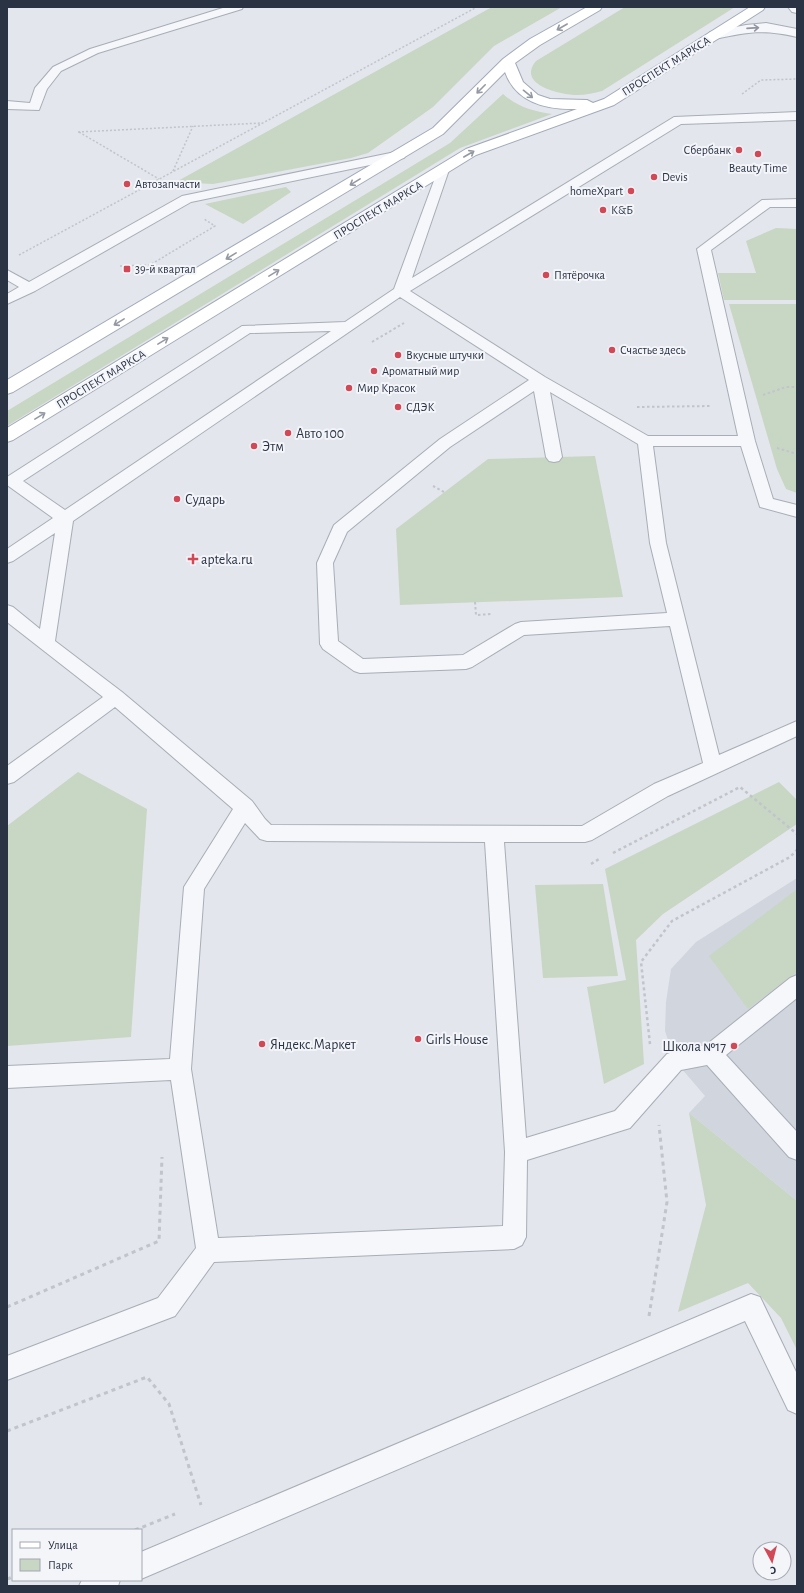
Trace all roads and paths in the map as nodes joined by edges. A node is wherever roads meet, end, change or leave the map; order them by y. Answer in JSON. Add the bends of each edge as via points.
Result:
{"nodes":[{"id":1,"x":238,"y":7,"type":"edge"},
{"id":2,"x":477,"y":7,"type":"edge"},
{"id":3,"x":596,"y":7,"type":"edge"},
{"id":4,"x":759,"y":7,"type":"edge"},
{"id":5,"x":794,"y":7,"type":"edge"},
{"id":6,"x":797,"y":9,"type":"edge"},
{"id":7,"x":797,"y":33,"type":"edge"},
{"id":8,"x":715,"y":35,"type":"junction"},
{"id":9,"x":508,"y":62,"type":"junction"},
{"id":10,"x":797,"y":79,"type":"edge"},
{"id":11,"x":738,"y":97,"type":"dead end"},
{"id":12,"x":609,"y":102,"type":"junction"},
{"id":13,"x":7,"y":105,"type":"edge"},
{"id":14,"x":797,"y":116,"type":"edge"},
{"id":15,"x":263,"y":123,"type":"junction"},
{"id":16,"x":193,"y":126,"type":"junction"},
{"id":17,"x":400,"y":155,"type":"junction"},
{"id":18,"x":443,"y":170,"type":"junction"},
{"id":19,"x":173,"y":172,"type":"junction"},
{"id":20,"x":159,"y":179,"type":"junction"},
{"id":21,"x":797,"y":202,"type":"edge"},
{"id":22,"x":215,"y":226,"type":"dead end"},
{"id":23,"x":14,"y":258,"type":"dead end"},
{"id":24,"x":150,"y":265,"type":"dead end"},
{"id":25,"x":7,"y":274,"type":"edge"},
{"id":26,"x":30,"y":288,"type":"junction"},
{"id":27,"x":400,"y":291,"type":"junction"},
{"id":28,"x":7,"y":300,"type":"edge"},
{"id":29,"x":350,"y":326,"type":"junction"},
{"id":30,"x":540,"y":380,"type":"junction"},
{"id":31,"x":797,"y":387,"type":"edge"},
{"id":32,"x":7,"y":388,"type":"edge"},
{"id":33,"x":739,"y":404,"type":"junction"},
{"id":34,"x":636,"y":407,"type":"dead end"},
{"id":35,"x":7,"y":436,"type":"edge"},
{"id":36,"x":747,"y":440,"type":"junction"},
{"id":37,"x":645,"y":441,"type":"junction"},
{"id":38,"x":554,"y":457,"type":"dead end"},
{"id":39,"x":10,"y":483,"type":"edge"},
{"id":40,"x":429,"y":489,"type":"dead end"},
{"id":41,"x":444,"y":492,"type":"dead end"},
{"id":42,"x":797,"y":511,"type":"edge"},
{"id":43,"x":64,"y":518,"type":"junction"},
{"id":44,"x":7,"y":557,"type":"edge"},
{"id":45,"x":7,"y":612,"type":"edge"},
{"id":46,"x":676,"y":619,"type":"junction"},
{"id":47,"x":46,"y":644,"type":"junction"},
{"id":48,"x":116,"y":697,"type":"junction"},
{"id":49,"x":797,"y":728,"type":"edge"},
{"id":50,"x":713,"y":767,"type":"junction"},
{"id":51,"x":7,"y":776,"type":"edge"},
{"id":52,"x":245,"y":807,"type":"junction"},
{"id":53,"x":494,"y":833,"type":"junction"},
{"id":54,"x":797,"y":834,"type":"edge"},
{"id":55,"x":612,"y":853,"type":"dead end"},
{"id":56,"x":605,"y":856,"type":"dead end"},
{"id":57,"x":591,"y":864,"type":"dead end"},
{"id":58,"x":797,"y":985,"type":"edge"},
{"id":59,"x":711,"y":1054,"type":"junction"},
{"id":60,"x":180,"y":1069,"type":"junction"},
{"id":61,"x":7,"y":1077,"type":"edge"},
{"id":62,"x":797,"y":1149,"type":"edge"},
{"id":63,"x":162,"y":1150,"type":"dead end"},
{"id":64,"x":516,"y":1152,"type":"junction"},
{"id":65,"x":208,"y":1251,"type":"junction"},
{"id":66,"x":7,"y":1307,"type":"edge"},
{"id":67,"x":7,"y":1368,"type":"edge"},
{"id":68,"x":797,"y":1401,"type":"edge"},
{"id":69,"x":7,"y":1431,"type":"edge"},
{"id":70,"x":201,"y":1505,"type":"dead end"},
{"id":71,"x":142,"y":1566,"type":"edge"},
{"id":72,"x":105,"y":1581,"type":"edge"},
{"id":73,"x":93,"y":1586,"type":"edge"}],
"edges":[{"from":1,"to":13,"type":"lane","via":[[94,51],[57,69],[41,88],[35,107]]},
{"from":2,"to":15,"type":"path"},
{"from":3,"to":9,"type":"main road","one_way":true,"via":[[535,42]]},
{"from":4,"to":8,"type":"main road","name":"ПРОСПЕКТ МАРКСА"},
{"from":5,"to":6,"type":"street"},
{"from":8,"to":7,"type":"street","one_way":true,"via":[[752,27],[786,28]]},
{"from":8,"to":12,"type":"main road","name":"ПРОСПЕКТ МАРКСА"},
{"from":9,"to":12,"type":"main road","one_way":true,"via":[[517,84],[530,97],[561,106]]},
{"from":9,"to":17,"type":"main road","one_way":true,"via":[[438,131]]},
{"from":10,"to":11,"type":"path","via":[[761,80]]},
{"from":18,"to":12,"type":"main road","name":"ПРОСПЕКТ МАРКСА","one_way":true,"via":[[471,152]]},
{"from":14,"to":27,"type":"lane","via":[[678,120]]},
{"from":15,"to":16,"type":"path"},
{"from":15,"to":19,"type":"path"},
{"from":16,"to":19,"type":"path"},
{"from":16,"to":20,"type":"path","via":[[78,132]]},
{"from":17,"to":26,"type":"lane","via":[[187,199]]},
{"from":17,"to":32,"type":"main road","one_way":true},
{"from":18,"to":27,"type":"lane"},
{"from":35,"to":18,"type":"main road","name":"ПРОСПЕКТ МАРКСА","one_way":true},
{"from":19,"to":20,"type":"path"},
{"from":20,"to":23,"type":"path"},
{"from":21,"to":33,"type":"lane","via":[[767,203],[704,249]]},
{"from":22,"to":24,"type":"path"},
{"from":25,"to":26,"type":"lane"},
{"from":26,"to":28,"type":"lane"},
{"from":27,"to":29,"type":"lane"},
{"from":27,"to":30,"type":"lane"},
{"from":29,"to":39,"type":"lane","via":[[247,329]]},
{"from":29,"to":43,"type":"lane"},
{"from":30,"to":37,"type":"lane"},
{"from":30,"to":38,"type":"lane"},
{"from":30,"to":46,"type":"lane","via":[[445,443],[340,529],[325,564],[329,644],[360,666],[466,662],[521,629]]},
{"from":31,"to":33,"type":"path","via":[[786,387]]},
{"from":33,"to":34,"type":"path"},
{"from":33,"to":36,"type":"lane"},
{"from":36,"to":37,"type":"lane"},
{"from":36,"to":42,"type":"lane","via":[[766,503]]},
{"from":37,"to":46,"type":"lane","via":[[658,543]]},
{"from":39,"to":43,"type":"lane"},
{"from":40,"to":41,"type":"path","via":[[434,486]]},
{"from":43,"to":44,"type":"lane"},
{"from":43,"to":47,"type":"lane"},
{"from":45,"to":47,"type":"lane"},
{"from":46,"to":50,"type":"lane"},
{"from":47,"to":48,"type":"lane"},
{"from":48,"to":51,"type":"lane"},
{"from":48,"to":52,"type":"lane"},
{"from":49,"to":50,"type":"lane"},
{"from":50,"to":53,"type":"lane","via":[[661,790],[585,834]]},
{"from":52,"to":53,"type":"lane","via":[[267,833]]},
{"from":52,"to":60,"type":"lane","via":[[194,887]]},
{"from":53,"to":64,"type":"lane"},
{"from":54,"to":55,"type":"path","via":[[740,787]]},
{"from":56,"to":57,"type":"path"},
{"from":58,"to":59,"type":"lane"},
{"from":59,"to":62,"type":"lane"},
{"from":59,"to":64,"type":"lane","via":[[675,1061],[622,1120]]},
{"from":60,"to":61,"type":"lane"},
{"from":60,"to":65,"type":"lane"},
{"from":63,"to":66,"type":"path","via":[[159,1242]]},
{"from":64,"to":65,"type":"lane","via":[[514,1237]]},
{"from":65,"to":67,"type":"lane","via":[[166,1307]]},
{"from":68,"to":71,"type":"lane","via":[[751,1306]]},
{"from":69,"to":70,"type":"path","via":[[147,1377],[169,1404]]},
{"from":72,"to":73,"type":"lane"}]}
